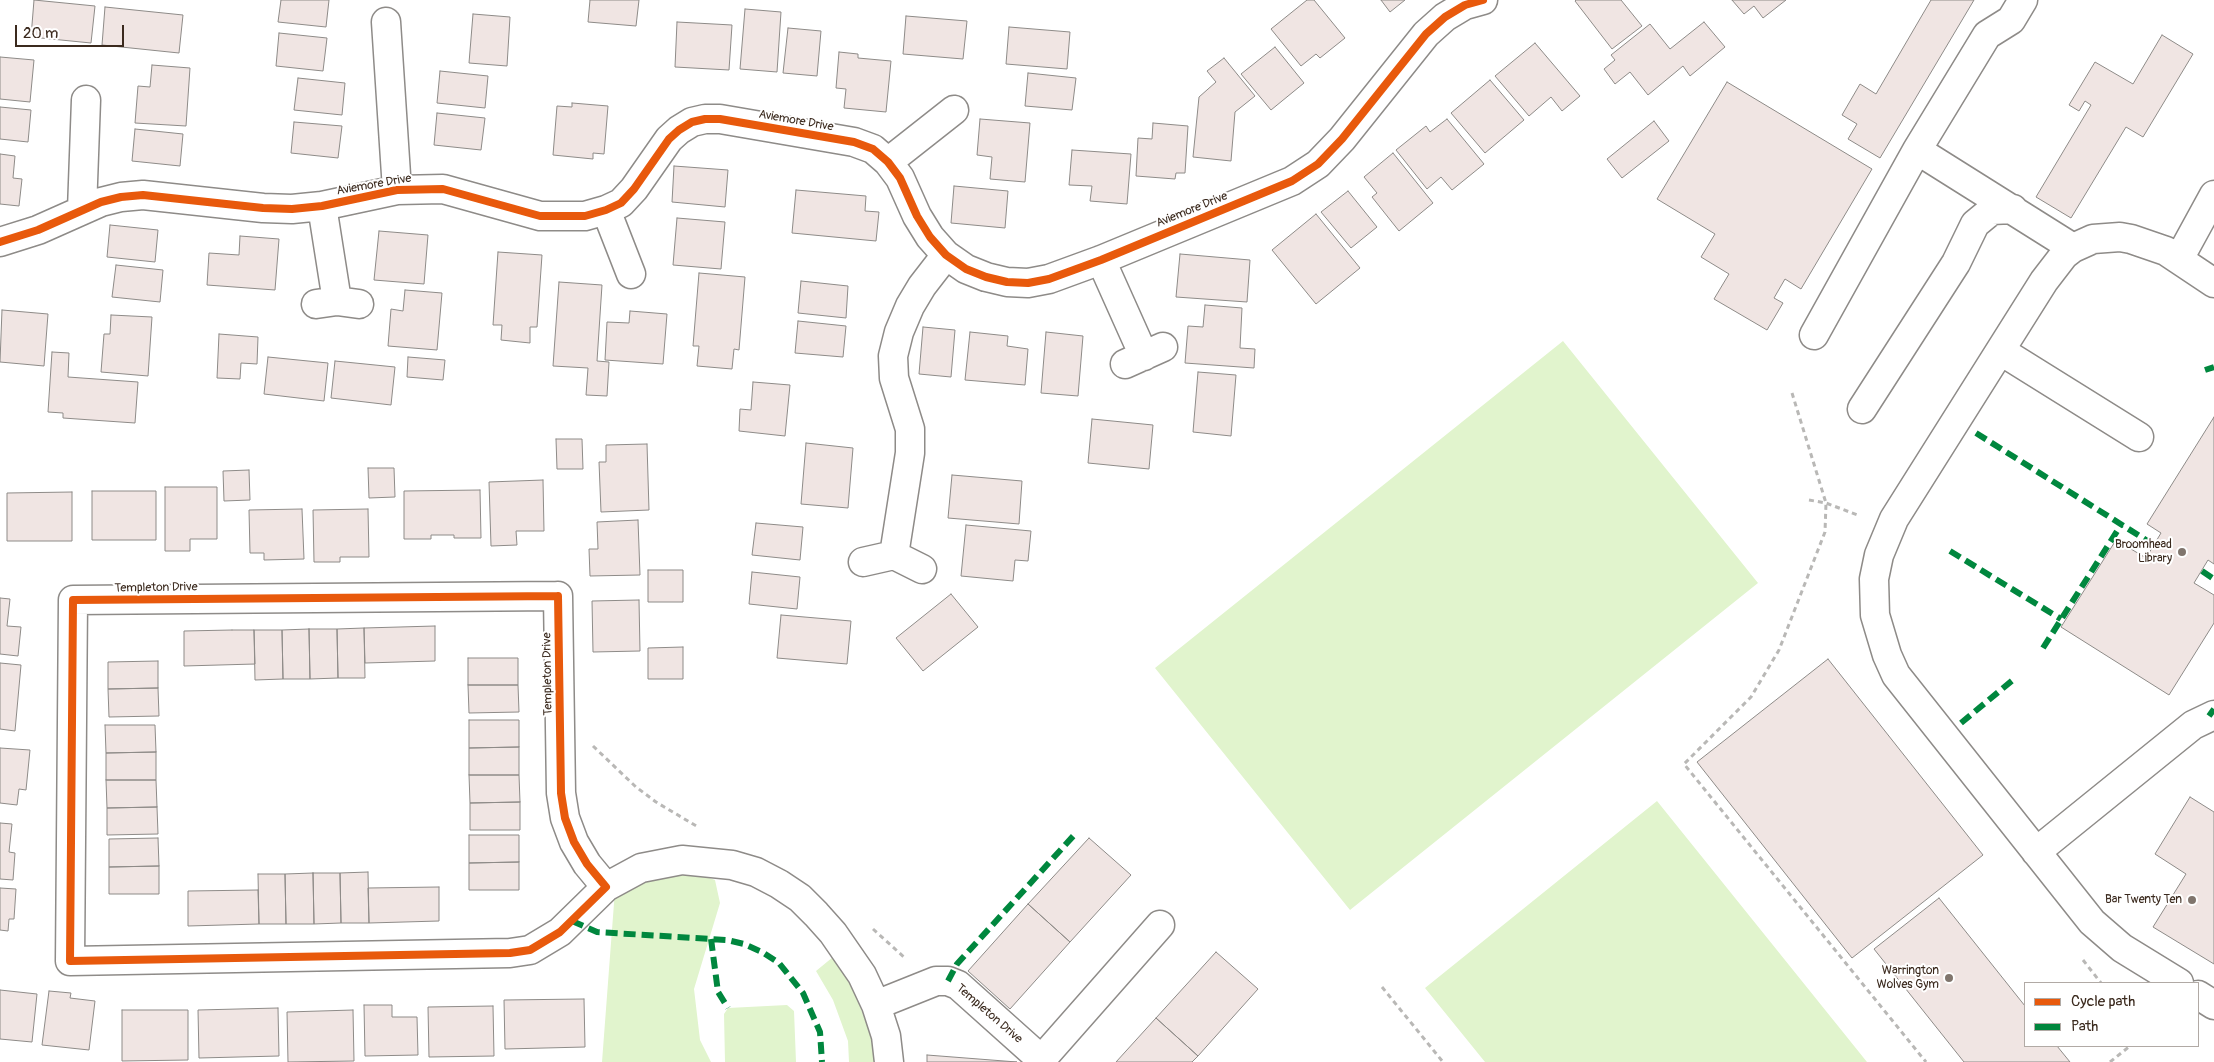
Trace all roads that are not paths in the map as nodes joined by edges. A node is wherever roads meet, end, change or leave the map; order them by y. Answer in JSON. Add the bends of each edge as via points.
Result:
{"nodes":[{"id":1,"x":1483,"y":0,"type":"edge"},
{"id":2,"x":2023,"y":0,"type":"edge"},
{"id":3,"x":386,"y":22,"type":"dead end"},
{"id":4,"x":86,"y":100,"type":"dead end"},
{"id":5,"x":954,"y":110,"type":"dead end"},
{"id":6,"x":1917,"y":150,"type":"junction"},
{"id":7,"x":888,"y":162,"type":"junction"},
{"id":8,"x":397,"y":190,"type":"junction"},
{"id":9,"x":2214,"y":195,"type":"edge"},
{"id":10,"x":322,"y":206,"type":"junction"},
{"id":11,"x":2013,"y":209,"type":"junction"},
{"id":12,"x":82,"y":210,"type":"junction"},
{"id":13,"x":606,"y":210,"type":"junction"},
{"id":14,"x":0,"y":242,"type":"edge"},
{"id":15,"x":2073,"y":248,"type":"junction"},
{"id":16,"x":946,"y":255,"type":"junction"},
{"id":17,"x":1100,"y":260,"type":"junction"},
{"id":18,"x":2178,"y":260,"type":"junction"},
{"id":19,"x":631,"y":274,"type":"dead end"},
{"id":20,"x":2214,"y":283,"type":"edge"},
{"id":21,"x":338,"y":303,"type":"dead end"},
{"id":22,"x":1814,"y":335,"type":"dead end"},
{"id":23,"x":2001,"y":351,"type":"junction"},
{"id":24,"x":1144,"y":356,"type":"dead end"},
{"id":25,"x":1862,"y":409,"type":"dead end"},
{"id":26,"x":2139,"y":437,"type":"dead end"},
{"id":27,"x":894,"y":555,"type":"junction"},
{"id":28,"x":863,"y":562,"type":"dead end"},
{"id":29,"x":922,"y":569,"type":"dead end"},
{"id":30,"x":2214,"y":715,"type":"edge"},
{"id":31,"x":2036,"y":852,"type":"junction"},
{"id":32,"x":606,"y":887,"type":"junction"},
{"id":33,"x":1160,"y":925,"type":"dead end"},
{"id":34,"x":2177,"y":982,"type":"edge"},
{"id":35,"x":2199,"y":996,"type":"edge"},
{"id":36,"x":876,"y":1005,"type":"junction"},
{"id":37,"x":2214,"y":1005,"type":"edge"},
{"id":38,"x":1043,"y":1061,"type":"edge"},
{"id":39,"x":889,"y":1062,"type":"edge"}],
"edges":[{"from":1,"to":17,"type":"street","name":"Aviemore Drive","via":[[1465,5],[1426,34],[1318,164],[1292,181]]},
{"from":2,"to":6,"type":"street","via":[[2011,20],[1987,35]]},
{"from":3,"to":8,"type":"street","name":"Aviemore Drive"},
{"from":4,"to":12,"type":"street"},
{"from":5,"to":7,"type":"street"},
{"from":6,"to":11,"type":"street"},
{"from":6,"to":22,"type":"street"},
{"from":7,"to":13,"type":"street","name":"Aviemore Drive","via":[[873,149],[854,142],[705,119],[692,122],[669,139],[634,189],[621,203]]},
{"from":7,"to":16,"type":"street","name":"Aviemore Drive","via":[[900,178],[930,237]]},
{"from":8,"to":10,"type":"street","name":"Aviemore Drive"},
{"from":8,"to":13,"type":"street","name":"Aviemore Drive","via":[[443,189],[540,216],[585,216]]},
{"from":9,"to":18,"type":"street"},
{"from":10,"to":12,"type":"street","name":"Aviemore Drive","via":[[263,208],[143,195],[121,197]]},
{"from":10,"to":21,"type":"street","name":"Aviemore Drive"},
{"from":11,"to":15,"type":"street"},
{"from":11,"to":25,"type":"street","via":[[1992,210],[1975,224],[1956,263]]},
{"from":12,"to":14,"type":"street","name":"Aviemore Drive","via":[[38,230]]},
{"from":13,"to":19,"type":"street"},
{"from":15,"to":18,"type":"street","via":[[2093,239],[2120,237],[2156,246]]},
{"from":15,"to":23,"type":"street","via":[[2055,265]]},
{"from":16,"to":17,"type":"street","name":"Aviemore Drive","via":[[966,269],[986,277],[1028,283],[1049,279]]},
{"from":16,"to":27,"type":"street","via":[[910,306],[893,356],[894,378],[910,429],[910,453]]},
{"from":17,"to":24,"type":"street"},
{"from":18,"to":20,"type":"street"},
{"from":23,"to":26,"type":"street"},
{"from":23,"to":31,"type":"street","via":[[1885,537],[1874,579],[1874,606],[1880,635],[1896,675]]},
{"from":27,"to":28,"type":"street"},
{"from":27,"to":29,"type":"street"},
{"from":30,"to":31,"type":"street","via":[[2193,725]]},
{"from":31,"to":34,"type":"street","via":[[2106,936]]},
{"from":32,"to":32,"type":"street","name":"Templeton Drive","via":[[560,932],[530,950],[510,953],[70,961],[73,600],[558,596],[565,818],[574,842]]},
{"from":32,"to":36,"type":"street","name":"Templeton Drive","via":[[641,868],[682,860],[732,865],[756,872],[800,898],[816,914],[862,975]]},
{"from":33,"to":38,"type":"street","name":"Templeton Drive"},
{"from":35,"to":37,"type":"street"},
{"from":36,"to":38,"type":"street","name":"Templeton Drive","via":[[936,981],[948,981],[958,985]]},
{"from":36,"to":39,"type":"street","name":"Templeton Drive","via":[[886,1036]]}]}
